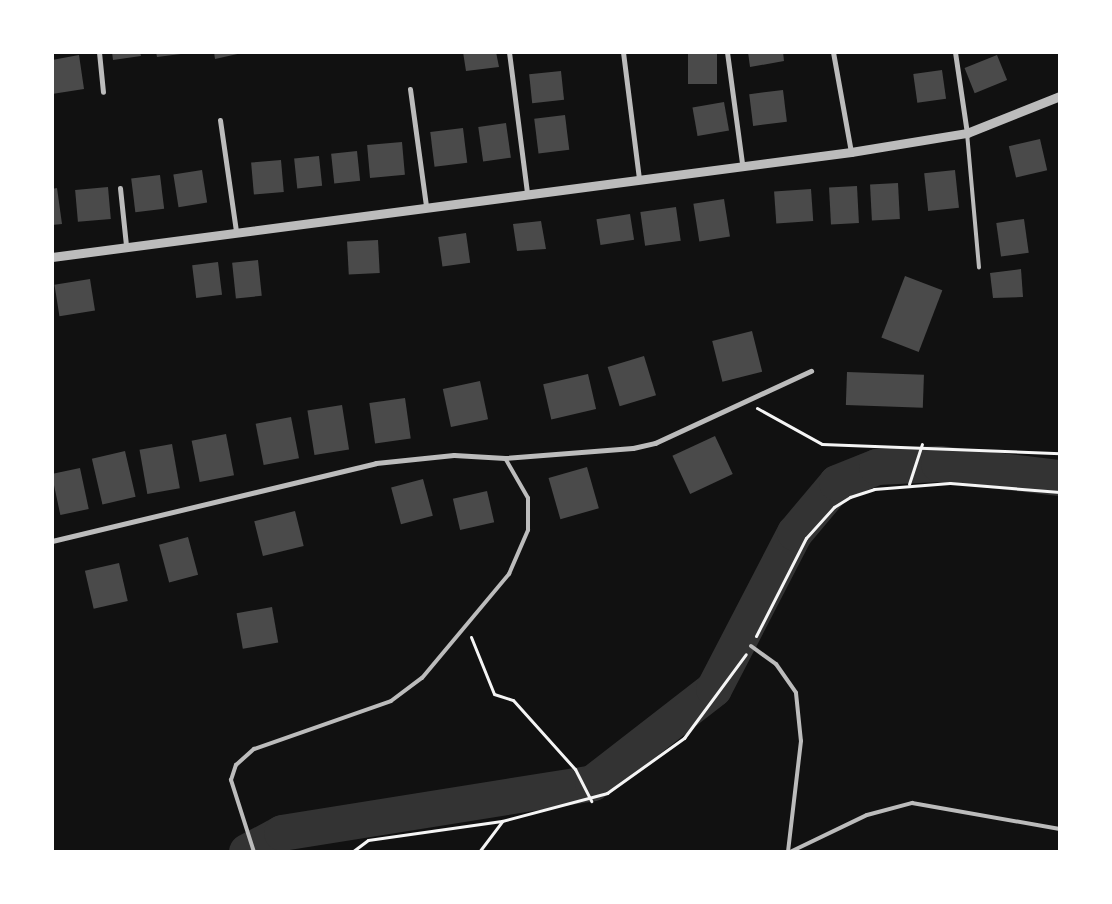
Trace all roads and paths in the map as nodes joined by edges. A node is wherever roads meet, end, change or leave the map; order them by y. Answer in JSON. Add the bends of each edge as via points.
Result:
{"nodes":[{"id":1,"x":100,"y":52,"type":"edge"},
{"id":2,"x":510,"y":52,"type":"edge"},
{"id":3,"x":622,"y":52,"type":"edge"},
{"id":4,"x":728,"y":52,"type":"edge"},
{"id":5,"x":833,"y":52,"type":"edge"},
{"id":6,"x":955,"y":52,"type":"edge"},
{"id":7,"x":410,"y":89,"type":"dead end"},
{"id":8,"x":103,"y":92,"type":"dead end"},
{"id":9,"x":1060,"y":96,"type":"edge"},
{"id":10,"x":220,"y":120,"type":"dead end"},
{"id":11,"x":967,"y":133,"type":"junction"},
{"id":12,"x":851,"y":152,"type":"junction"},
{"id":13,"x":742,"y":163,"type":"junction"},
{"id":14,"x":639,"y":178,"type":"junction"},
{"id":15,"x":120,"y":188,"type":"dead end"},
{"id":16,"x":527,"y":193,"type":"junction"},
{"id":17,"x":426,"y":206,"type":"junction"},
{"id":18,"x":236,"y":231,"type":"junction"},
{"id":19,"x":126,"y":246,"type":"junction"},
{"id":20,"x":52,"y":258,"type":"edge"},
{"id":21,"x":979,"y":267,"type":"dead end"},
{"id":22,"x":811,"y":371,"type":"dead end"},
{"id":23,"x":745,"y":401,"type":"junction"},
{"id":24,"x":922,"y":444,"type":"junction"},
{"id":25,"x":1060,"y":453,"type":"edge"},
{"id":26,"x":505,"y":458,"type":"junction"},
{"id":27,"x":909,"y":484,"type":"junction"},
{"id":28,"x":1060,"y":492,"type":"edge"},
{"id":29,"x":52,"y":541,"type":"edge"},
{"id":30,"x":467,"y":625,"type":"junction"},
{"id":31,"x":751,"y":646,"type":"junction"},
{"id":32,"x":591,"y":801,"type":"junction"},
{"id":33,"x":502,"y":821,"type":"junction"},
{"id":34,"x":1060,"y":829,"type":"edge"},
{"id":35,"x":254,"y":852,"type":"edge"},
{"id":36,"x":352,"y":852,"type":"edge"},
{"id":37,"x":479,"y":852,"type":"edge"},
{"id":38,"x":789,"y":852,"type":"edge"}],
"edges":[{"from":1,"to":8,"type":"street"},
{"from":2,"to":16,"type":"street"},
{"from":3,"to":14,"type":"street"},
{"from":4,"to":13,"type":"street"},
{"from":5,"to":12,"type":"street"},
{"from":6,"to":11,"type":"street"},
{"from":7,"to":17,"type":"street"},
{"from":9,"to":11,"type":"street"},
{"from":10,"to":18,"type":"street"},
{"from":11,"to":12,"type":"street"},
{"from":11,"to":21,"type":"lane"},
{"from":12,"to":13,"type":"street"},
{"from":13,"to":14,"type":"street"},
{"from":14,"to":16,"type":"street"},
{"from":15,"to":19,"type":"street"},
{"from":16,"to":17,"type":"street"},
{"from":17,"to":18,"type":"street"},
{"from":18,"to":19,"type":"street"},
{"from":19,"to":20,"type":"street"},
{"from":22,"to":23,"type":"street"},
{"from":23,"to":24,"type":"path","via":[[822,444]]},
{"from":23,"to":26,"type":"street","via":[[654,443],[633,448]]},
{"from":24,"to":25,"type":"path"},
{"from":24,"to":27,"type":"path"},
{"from":26,"to":29,"type":"street","via":[[454,455],[376,463]]},
{"from":26,"to":30,"type":"lane","via":[[528,498],[528,530],[509,574]]},
{"from":27,"to":28,"type":"path"},
{"from":27,"to":31,"type":"path","via":[[874,489],[834,507],[806,538]]},
{"from":30,"to":32,"type":"path","via":[[494,694],[513,700],[574,769]]},
{"from":30,"to":35,"type":"lane","via":[[422,678],[391,700],[320,722],[254,749],[242,760],[232,780]]},
{"from":31,"to":32,"type":"path","via":[[684,738],[634,777]]},
{"from":31,"to":38,"type":"lane","via":[[776,664],[796,693],[801,741]]},
{"from":32,"to":33,"type":"path"},
{"from":33,"to":36,"type":"path","via":[[368,840]]},
{"from":33,"to":37,"type":"path"},
{"from":34,"to":38,"type":"lane","via":[[912,803],[867,815]]}]}
